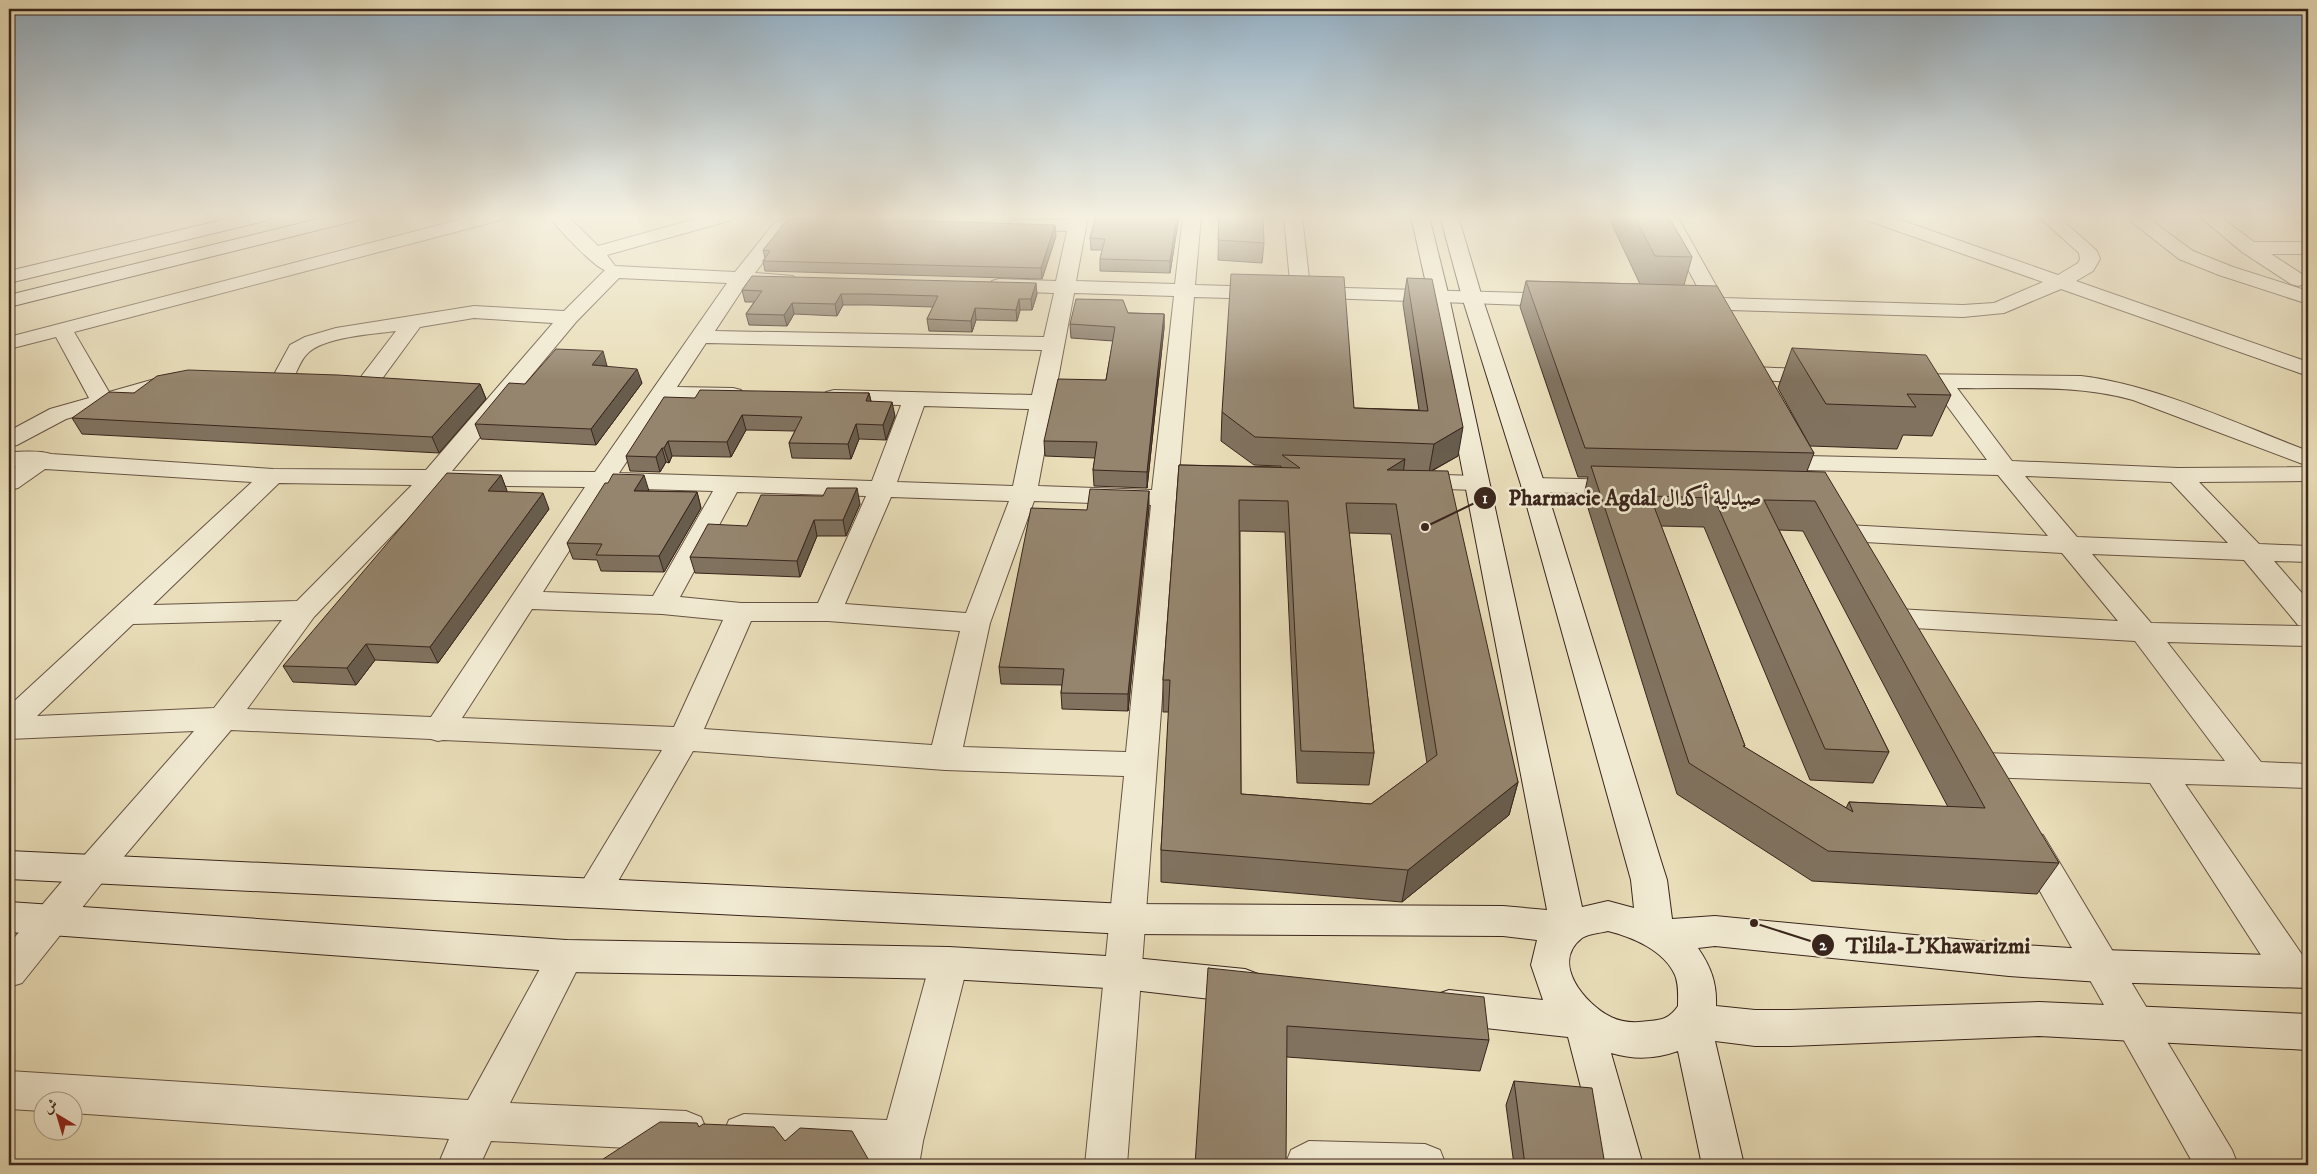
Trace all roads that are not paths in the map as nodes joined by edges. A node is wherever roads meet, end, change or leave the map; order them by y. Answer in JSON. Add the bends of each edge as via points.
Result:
{"nodes":[{"id":1,"x":35,"y":271,"type":"edge"},
{"id":2,"x":131,"y":271,"type":"edge"},
{"id":3,"x":285,"y":271,"type":"edge"},
{"id":4,"x":746,"y":271,"type":"edge"},
{"id":5,"x":1069,"y":271,"type":"edge"},
{"id":6,"x":1188,"y":271,"type":"edge"},
{"id":7,"x":1299,"y":271,"type":"edge"},
{"id":8,"x":1433,"y":271,"type":"edge"},
{"id":9,"x":1465,"y":271,"type":"edge"},
{"id":10,"x":1698,"y":271,"type":"edge"},
{"id":11,"x":2026,"y":271,"type":"edge"},
{"id":12,"x":2079,"y":271,"type":"edge"},
{"id":13,"x":2229,"y":271,"type":"edge"},
{"id":14,"x":2287,"y":271,"type":"edge"},
{"id":15,"x":614,"y":272,"type":"joint"},
{"id":16,"x":9,"y":277,"type":"edge"},
{"id":17,"x":740,"y":279,"type":"junction"},
{"id":18,"x":808,"y":280,"type":"edge"},
{"id":19,"x":2303,"y":280,"type":"edge"},
{"id":20,"x":2256,"y":281,"type":"junction"},
{"id":21,"x":2058,"y":282,"type":"junction"},
{"id":22,"x":976,"y":284,"type":"edge"},
{"id":23,"x":1066,"y":287,"type":"junction"},
{"id":24,"x":1186,"y":291,"type":"junction"},
{"id":25,"x":1301,"y":293,"type":"junction"},
{"id":26,"x":1439,"y":297,"type":"junction"},
{"id":27,"x":1472,"y":297,"type":"junction"},
{"id":28,"x":2308,"y":298,"type":"edge"},
{"id":29,"x":1579,"y":300,"type":"edge"},
{"id":30,"x":9,"y":301,"type":"edge"},
{"id":31,"x":1667,"y":303,"type":"edge"},
{"id":32,"x":1716,"y":304,"type":"junction"},
{"id":33,"x":569,"y":318,"type":"junction"},
{"id":34,"x":414,"y":321,"type":"junction"},
{"id":35,"x":62,"y":329,"type":"junction"},
{"id":36,"x":701,"y":337,"type":"junction"},
{"id":37,"x":9,"y":342,"type":"edge"},
{"id":38,"x":1054,"y":344,"type":"junction"},
{"id":39,"x":2308,"y":369,"type":"edge"},
{"id":40,"x":196,"y":376,"type":"edge"},
{"id":41,"x":1844,"y":378,"type":"edge"},
{"id":42,"x":282,"y":380,"type":"edge"},
{"id":43,"x":1883,"y":380,"type":"edge"},
{"id":44,"x":369,"y":382,"type":"edge"},
{"id":45,"x":1942,"y":383,"type":"junction"},
{"id":46,"x":477,"y":389,"type":"edge"},
{"id":47,"x":507,"y":391,"type":"junction"},
{"id":48,"x":662,"y":393,"type":"junction"},
{"id":49,"x":758,"y":395,"type":"edge"},
{"id":50,"x":815,"y":397,"type":"edge"},
{"id":51,"x":916,"y":399,"type":"junction"},
{"id":52,"x":102,"y":400,"type":"junction"},
{"id":53,"x":1042,"y":402,"type":"junction"},
{"id":54,"x":9,"y":440,"type":"edge"},
{"id":55,"x":9,"y":459,"type":"edge"},
{"id":56,"x":42,"y":459,"type":"junction"},
{"id":57,"x":2308,"y":459,"type":"edge"},
{"id":58,"x":2005,"y":468,"type":"junction"},
{"id":59,"x":2308,"y":474,"type":"edge"},
{"id":60,"x":2178,"y":475,"type":"junction"},
{"id":61,"x":273,"y":476,"type":"junction"},
{"id":62,"x":434,"y":477,"type":"junction"},
{"id":63,"x":602,"y":480,"type":"junction"},
{"id":64,"x":1173,"y":480,"type":"junction"},
{"id":65,"x":1386,"y":480,"type":"edge"},
{"id":66,"x":1476,"y":483,"type":"junction"},
{"id":67,"x":9,"y":484,"type":"edge"},
{"id":68,"x":729,"y":484,"type":"junction"},
{"id":69,"x":1533,"y":485,"type":"junction"},
{"id":70,"x":1650,"y":488,"type":"edge"},
{"id":71,"x":882,"y":489,"type":"junction"},
{"id":72,"x":1024,"y":494,"type":"junction"},
{"id":73,"x":1835,"y":511,"type":"junction"},
{"id":74,"x":2069,"y":545,"type":"junction"},
{"id":75,"x":2253,"y":553,"type":"junction"},
{"id":76,"x":2308,"y":554,"type":"edge"},
{"id":77,"x":1862,"y":558,"type":"edge"},
{"id":78,"x":1882,"y":592,"type":"edge"},
{"id":79,"x":525,"y":600,"type":"junction"},
{"id":80,"x":662,"y":605,"type":"junction"},
{"id":81,"x":304,"y":610,"type":"junction"},
{"id":82,"x":741,"y":612,"type":"junction"},
{"id":83,"x":828,"y":612,"type":"junction"},
{"id":84,"x":125,"y":616,"type":"junction"},
{"id":85,"x":2308,"y":618,"type":"edge"},
{"id":86,"x":976,"y":623,"type":"junction"},
{"id":87,"x":2143,"y":632,"type":"junction"},
{"id":88,"x":2308,"y":636,"type":"edge"},
{"id":89,"x":223,"y":719,"type":"junction"},
{"id":90,"x":9,"y":724,"type":"edge"},
{"id":91,"x":9,"y":728,"type":"edge"},
{"id":92,"x":438,"y":730,"type":"junction"},
{"id":93,"x":684,"y":739,"type":"junction"},
{"id":94,"x":945,"y":758,"type":"junction"},
{"id":95,"x":1140,"y":765,"type":"junction"},
{"id":96,"x":1984,"y":765,"type":"edge"},
{"id":97,"x":2160,"y":772,"type":"junction"},
{"id":98,"x":2253,"y":775,"type":"junction"},
{"id":99,"x":2308,"y":776,"type":"edge"},
{"id":100,"x":2018,"y":823,"type":"edge"},
{"id":101,"x":9,"y":866,"type":"edge"},
{"id":102,"x":93,"y":869,"type":"junction"},
{"id":103,"x":594,"y":892,"type":"junction"},
{"id":104,"x":9,"y":917,"type":"edge"},
{"id":105,"x":1127,"y":919,"type":"junction"},
{"id":106,"x":51,"y":920,"type":"junction"},
{"id":107,"x":1567,"y":927,"type":"junction"},
{"id":108,"x":1658,"y":934,"type":"junction"},
{"id":109,"x":566,"y":956,"type":"junction"},
{"id":110,"x":949,"y":963,"type":"junction"},
{"id":111,"x":2101,"y":966,"type":"junction"},
{"id":112,"x":9,"y":971,"type":"edge"},
{"id":113,"x":2300,"y":972,"type":"edge"},
{"id":114,"x":1124,"y":973,"type":"junction"},
{"id":115,"x":1280,"y":989,"type":"edge"},
{"id":116,"x":1417,"y":1004,"type":"edge"},
{"id":117,"x":1583,"y":1021,"type":"junction"},
{"id":118,"x":1690,"y":1021,"type":"junction"},
{"id":119,"x":2134,"y":1023,"type":"junction"},
{"id":120,"x":2308,"y":1032,"type":"edge"},
{"id":121,"x":9,"y":1090,"type":"edge"},
{"id":122,"x":479,"y":1121,"type":"junction"},
{"id":123,"x":900,"y":1153,"type":"edge"},
{"id":124,"x":459,"y":1165,"type":"edge"},
{"id":125,"x":1106,"y":1165,"type":"edge"},
{"id":126,"x":1306,"y":1165,"type":"edge"},
{"id":127,"x":1425,"y":1165,"type":"edge"},
{"id":128,"x":1622,"y":1165,"type":"edge"},
{"id":129,"x":1723,"y":1165,"type":"edge"},
{"id":130,"x":2217,"y":1165,"type":"edge"}],
"edges":[{"from":1,"to":16,"type":"street"},
{"from":2,"to":30,"type":"street"},
{"from":3,"to":35,"type":"street"},
{"from":4,"to":17,"type":"street"},
{"from":5,"to":23,"type":"street"},
{"from":6,"to":24,"type":"street"},
{"from":7,"to":25,"type":"street"},
{"from":8,"to":26,"type":"street"},
{"from":9,"to":27,"type":"street"},
{"from":10,"to":32,"type":"street"},
{"from":11,"to":21,"type":"street"},
{"from":12,"to":21,"type":"street"},
{"from":13,"to":20,"type":"street"},
{"from":14,"to":19,"type":"street"},
{"from":15,"to":17,"type":"street"},
{"from":15,"to":33,"type":"street"},
{"from":17,"to":18,"type":"street"},
{"from":17,"to":36,"type":"street"},
{"from":19,"to":20,"type":"street"},
{"from":20,"to":28,"type":"street"},
{"from":21,"to":32,"type":"street","via":[[1997,308],[1984,310]]},
{"from":21,"to":39,"type":"street"},
{"from":22,"to":23,"type":"street"},
{"from":23,"to":24,"type":"street"},
{"from":23,"to":38,"type":"street"},
{"from":24,"to":25,"type":"street"},
{"from":24,"to":64,"type":"street"},
{"from":25,"to":26,"type":"street"},
{"from":26,"to":27,"type":"street"},
{"from":26,"to":66,"type":"street"},
{"from":27,"to":29,"type":"street"},
{"from":27,"to":69,"type":"street"},
{"from":31,"to":32,"type":"street"},
{"from":32,"to":41,"type":"street","via":[[1751,367]]},
{"from":33,"to":34,"type":"street","via":[[474,312]]},
{"from":33,"to":47,"type":"street"},
{"from":34,"to":42,"type":"street","via":[[312,341],[298,350]]},
{"from":34,"to":44,"type":"street"},
{"from":35,"to":37,"type":"street"},
{"from":35,"to":52,"type":"street"},
{"from":36,"to":38,"type":"street"},
{"from":36,"to":48,"type":"street"},
{"from":38,"to":53,"type":"street"},
{"from":40,"to":52,"type":"street"},
{"from":43,"to":45,"type":"street"},
{"from":45,"to":57,"type":"street","via":[[2081,383],[2108,386],[2142,395]]},
{"from":45,"to":58,"type":"street"},
{"from":46,"to":47,"type":"street"},
{"from":47,"to":62,"type":"street"},
{"from":48,"to":49,"type":"street"},
{"from":48,"to":63,"type":"street"},
{"from":50,"to":51,"type":"street"},
{"from":51,"to":53,"type":"street"},
{"from":51,"to":71,"type":"street"},
{"from":52,"to":54,"type":"street","via":[[58,414]]},
{"from":53,"to":72,"type":"street"},
{"from":55,"to":56,"type":"street"},
{"from":56,"to":61,"type":"street"},
{"from":56,"to":67,"type":"street"},
{"from":58,"to":60,"type":"street"},
{"from":58,"to":73,"type":"street","via":[[1799,451]]},
{"from":58,"to":74,"type":"street"},
{"from":59,"to":60,"type":"street"},
{"from":60,"to":75,"type":"street"},
{"from":61,"to":62,"type":"street"},
{"from":61,"to":84,"type":"street"},
{"from":62,"to":63,"type":"street"},
{"from":62,"to":81,"type":"street"},
{"from":63,"to":68,"type":"street"},
{"from":63,"to":79,"type":"street"},
{"from":64,"to":72,"type":"street"},
{"from":64,"to":95,"type":"street"},
{"from":65,"to":66,"type":"street"},
{"from":66,"to":107,"type":"street"},
{"from":68,"to":71,"type":"street"},
{"from":68,"to":80,"type":"street"},
{"from":69,"to":70,"type":"street"},
{"from":69,"to":108,"type":"street","via":[[1644,861]]},
{"from":71,"to":72,"type":"street"},
{"from":71,"to":83,"type":"street"},
{"from":72,"to":86,"type":"street"},
{"from":73,"to":74,"type":"street"},
{"from":73,"to":77,"type":"street"},
{"from":74,"to":75,"type":"street"},
{"from":74,"to":87,"type":"street"},
{"from":75,"to":76,"type":"street"},
{"from":75,"to":85,"type":"street"},
{"from":78,"to":87,"type":"street","via":[[1905,630]]},
{"from":79,"to":80,"type":"street"},
{"from":79,"to":92,"type":"street"},
{"from":80,"to":82,"type":"street"},
{"from":81,"to":84,"type":"street"},
{"from":81,"to":89,"type":"street"},
{"from":82,"to":83,"type":"street"},
{"from":82,"to":93,"type":"street"},
{"from":83,"to":86,"type":"street"},
{"from":84,"to":90,"type":"street"},
{"from":86,"to":94,"type":"street"},
{"from":87,"to":88,"type":"street"},
{"from":87,"to":98,"type":"street"},
{"from":89,"to":91,"type":"street"},
{"from":89,"to":92,"type":"street"},
{"from":89,"to":102,"type":"street"},
{"from":92,"to":93,"type":"street"},
{"from":93,"to":94,"type":"street"},
{"from":93,"to":103,"type":"street"},
{"from":94,"to":95,"type":"street"},
{"from":95,"to":105,"type":"street"},
{"from":96,"to":97,"type":"street"},
{"from":97,"to":98,"type":"street"},
{"from":97,"to":113,"type":"street"},
{"from":98,"to":99,"type":"street"},
{"from":100,"to":111,"type":"street"},
{"from":101,"to":102,"type":"street"},
{"from":102,"to":103,"type":"street"},
{"from":102,"to":106,"type":"street"},
{"from":103,"to":105,"type":"street"},
{"from":104,"to":106,"type":"street"},
{"from":105,"to":107,"type":"street","via":[[1503,921]]},
{"from":105,"to":114,"type":"street"},
{"from":106,"to":109,"type":"street"},
{"from":106,"to":112,"type":"street"},
{"from":107,"to":108,"type":"street","via":[[1593,917],[1608,916],[1640,924]]},
{"from":107,"to":117,"type":"street","via":[[1556,939],[1550,954],[1549,971],[1567,1006]]},
{"from":108,"to":111,"type":"street","via":[[1715,931]]},
{"from":108,"to":118,"type":"street","via":[[1687,962],[1694,977],[1697,1007]]},
{"from":109,"to":110,"type":"street"},
{"from":109,"to":122,"type":"street"},
{"from":110,"to":114,"type":"street"},
{"from":110,"to":123,"type":"street"},
{"from":111,"to":113,"type":"street"},
{"from":111,"to":119,"type":"street"},
{"from":114,"to":115,"type":"street"},
{"from":114,"to":125,"type":"street"},
{"from":116,"to":117,"type":"street"},
{"from":117,"to":118,"type":"street","via":[[1606,1035],[1631,1042],[1654,1042],[1675,1035]]},
{"from":117,"to":128,"type":"street"},
{"from":118,"to":119,"type":"street","via":[[1755,1028],[2039,1018]]},
{"from":118,"to":129,"type":"street"},
{"from":119,"to":120,"type":"street"},
{"from":119,"to":130,"type":"street"},
{"from":121,"to":122,"type":"street"},
{"from":122,"to":123,"type":"street"},
{"from":122,"to":124,"type":"street"},
{"from":126,"to":127,"type":"street","via":[[1309,1162]]}]}
